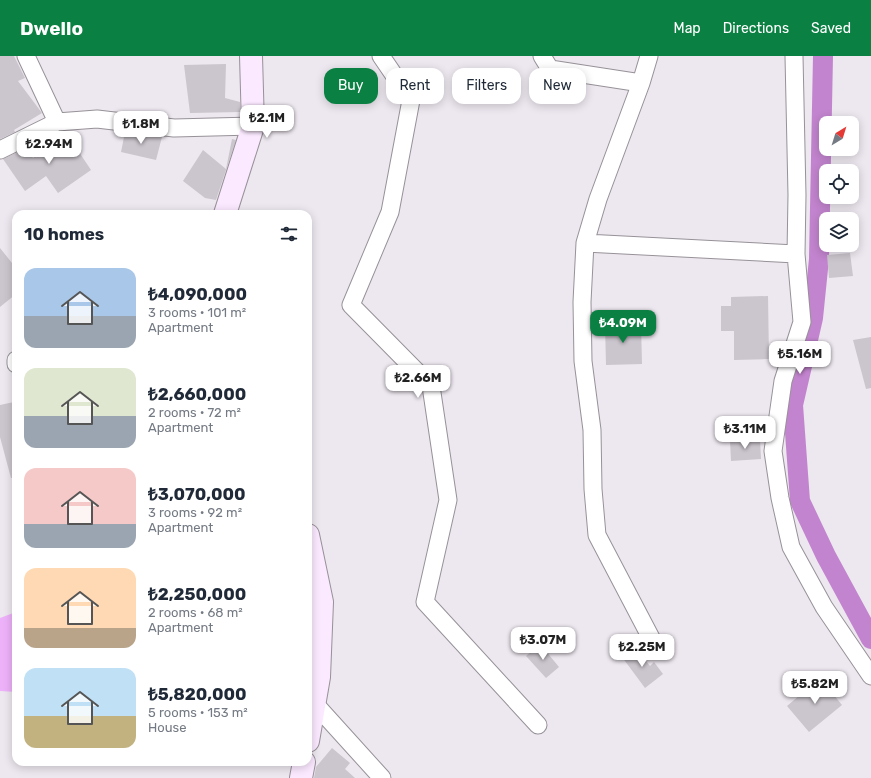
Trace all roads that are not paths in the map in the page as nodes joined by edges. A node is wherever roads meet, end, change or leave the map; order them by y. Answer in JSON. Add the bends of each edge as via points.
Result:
{"nodes":[{"id":1,"x":26,"y":56,"type":"edge"},
{"id":2,"x":251,"y":56,"type":"edge"},
{"id":3,"x":381,"y":56,"type":"edge"},
{"id":4,"x":542,"y":56,"type":"edge"},
{"id":5,"x":649,"y":56,"type":"edge"},
{"id":6,"x":794,"y":56,"type":"edge"},
{"id":7,"x":641,"y":83,"type":"junction"},
{"id":8,"x":57,"y":122,"type":"junction"},
{"id":9,"x":253,"y":126,"type":"junction"},
{"id":10,"x":0,"y":150,"type":"edge"},
{"id":11,"x":226,"y":210,"type":"edge"},
{"id":12,"x":585,"y":244,"type":"junction"},
{"id":13,"x":796,"y":254,"type":"junction"},
{"id":14,"x":312,"y":554,"type":"edge"},
{"id":15,"x":651,"y":638,"type":"dead end"},
{"id":16,"x":871,"y":676,"type":"edge"},
{"id":17,"x":314,"y":704,"type":"junction"},
{"id":18,"x":312,"y":716,"type":"edge"},
{"id":19,"x":538,"y":725,"type":"dead end"},
{"id":20,"x":303,"y":766,"type":"edge"},
{"id":21,"x":301,"y":778,"type":"edge"},
{"id":22,"x":382,"y":778,"type":"edge"}],
"edges":[{"from":1,"to":8,"type":"street"},
{"from":2,"to":9,"type":"main road"},
{"from":3,"to":19,"type":"street","via":[[411,100],[390,212],[352,305],[431,386],[448,500],[425,602]]},
{"from":4,"to":7,"type":"street","via":[[550,69]]},
{"from":5,"to":7,"type":"street"},
{"from":6,"to":13,"type":"street"},
{"from":7,"to":12,"type":"street","via":[[598,199]]},
{"from":8,"to":9,"type":"street","via":[[97,120],[174,128]]},
{"from":8,"to":10,"type":"street"},
{"from":9,"to":11,"type":"main road"},
{"from":12,"to":13,"type":"street"},
{"from":12,"to":15,"type":"street","via":[[582,302],[583,361],[592,430],[597,535]]},
{"from":13,"to":16,"type":"street","via":[[802,322],[783,381],[773,451],[780,498],[791,547],[824,607]]},
{"from":14,"to":17,"type":"main road","via":[[322,602],[320,677]]},
{"from":17,"to":18,"type":"main road"},
{"from":17,"to":22,"type":"street"},
{"from":20,"to":21,"type":"main road"}]}
